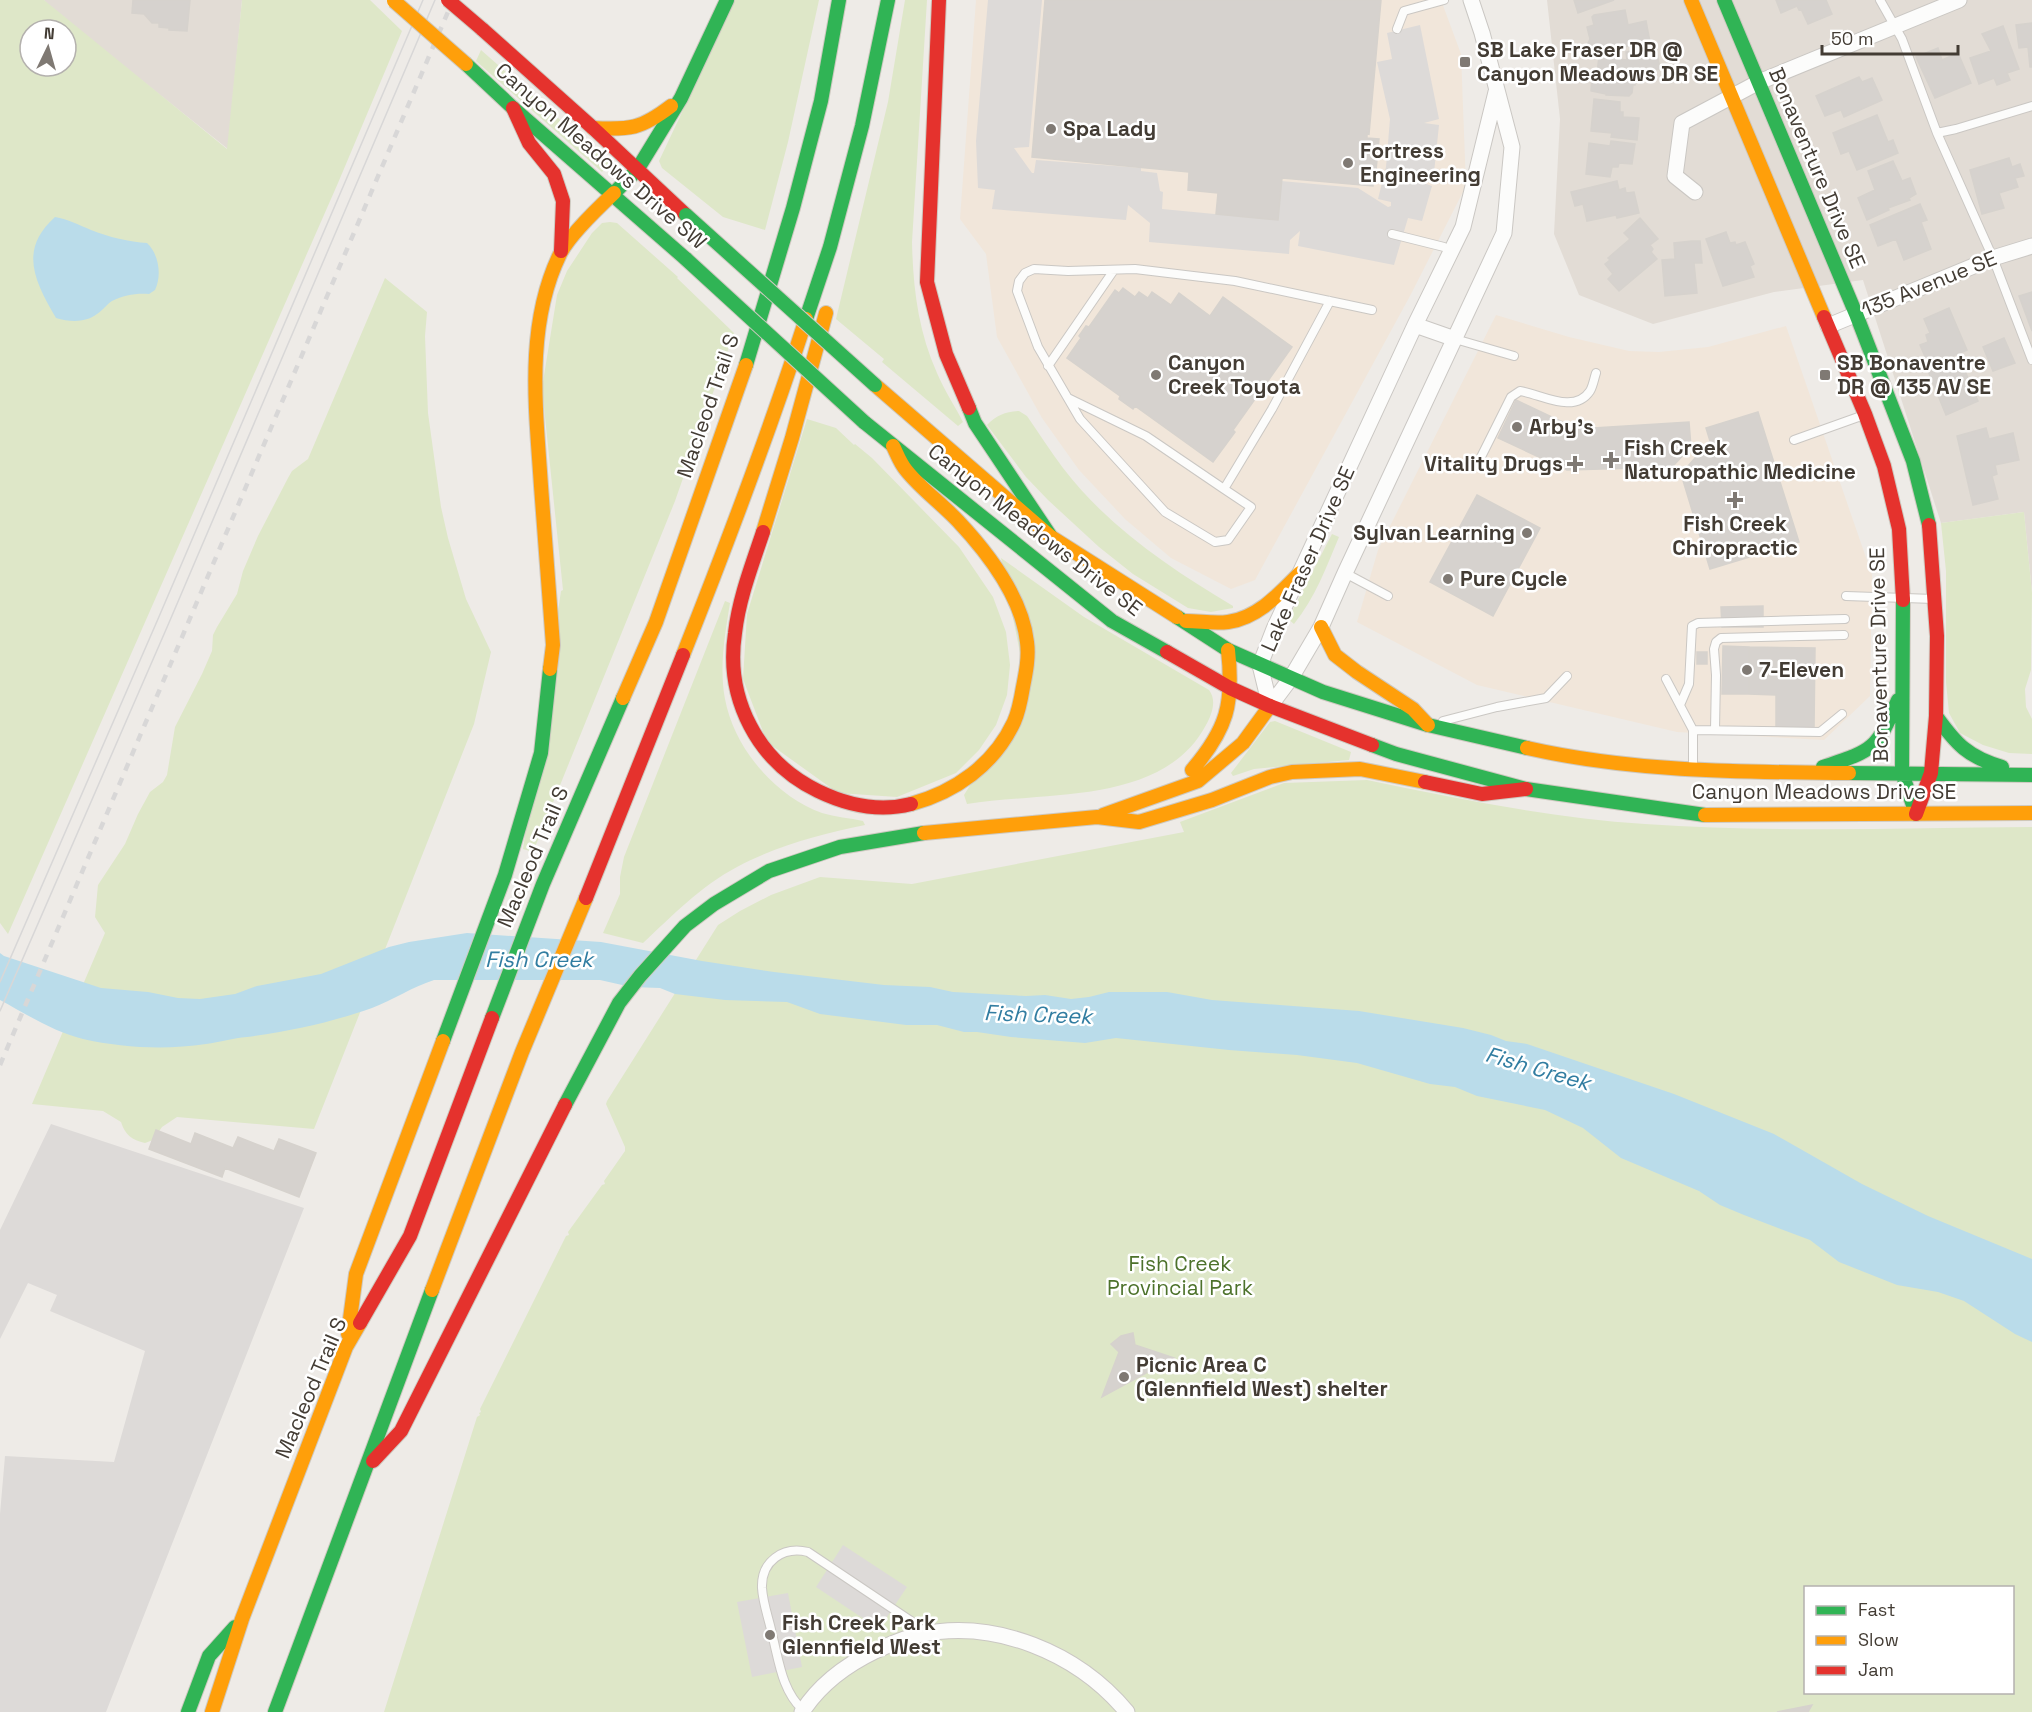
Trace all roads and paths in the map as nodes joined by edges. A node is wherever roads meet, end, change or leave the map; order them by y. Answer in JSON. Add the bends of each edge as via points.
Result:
{"nodes":[{"id":1,"x":394,"y":0,"type":"edge"},
{"id":2,"x":448,"y":0,"type":"edge"},
{"id":3,"x":727,"y":0,"type":"edge"},
{"id":4,"x":839,"y":0,"type":"edge"},
{"id":5,"x":888,"y":0,"type":"edge"},
{"id":6,"x":939,"y":0,"type":"edge"},
{"id":7,"x":1444,"y":0,"type":"edge"},
{"id":8,"x":1471,"y":0,"type":"edge"},
{"id":9,"x":1691,"y":0,"type":"edge"},
{"id":10,"x":1724,"y":0,"type":"edge"},
{"id":11,"x":1880,"y":0,"type":"edge"},
{"id":12,"x":1959,"y":0,"type":"edge"},
{"id":13,"x":1894,"y":26,"type":"junction"},
{"id":14,"x":1397,"y":29,"type":"dead end"},
{"id":15,"x":1759,"y":82,"type":"junction"},
{"id":16,"x":1497,"y":89,"type":"junction"},
{"id":17,"x":1730,"y":96,"type":"junction"},
{"id":18,"x":681,"y":98,"type":"junction"},
{"id":19,"x":2032,"y":106,"type":"edge"},
{"id":20,"x":513,"y":108,"type":"junction"},
{"id":21,"x":593,"y":129,"type":"junction"},
{"id":22,"x":1937,"y":133,"type":"junction"},
{"id":23,"x":637,"y":170,"type":"junction"},
{"id":24,"x":1695,"y":192,"type":"dead end"},
{"id":25,"x":611,"y":194,"type":"junction"},
{"id":26,"x":1392,"y":234,"type":"dead end"},
{"id":27,"x":2032,"y":246,"type":"edge"},
{"id":28,"x":830,"y":247,"type":"junction"},
{"id":29,"x":1451,"y":250,"type":"junction"},
{"id":30,"x":561,"y":251,"type":"junction"},
{"id":31,"x":1993,"y":258,"type":"junction"},
{"id":32,"x":1114,"y":270,"type":"junction"},
{"id":33,"x":1330,"y":301,"type":"junction"},
{"id":34,"x":793,"y":310,"type":"joint"},
{"id":35,"x":1372,"y":310,"type":"dead end"},
{"id":36,"x":1856,"y":314,"type":"junction"},
{"id":37,"x":1415,"y":325,"type":"junction"},
{"id":38,"x":1828,"y":326,"type":"junction"},
{"id":39,"x":1455,"y":339,"type":"junction"},
{"id":40,"x":780,"y":344,"type":"joint"},
{"id":41,"x":1514,"y":356,"type":"dead end"},
{"id":42,"x":2032,"y":360,"type":"edge"},
{"id":43,"x":1048,"y":366,"type":"junction"},
{"id":44,"x":1596,"y":373,"type":"dead end"},
{"id":45,"x":1066,"y":397,"type":"junction"},
{"id":46,"x":1865,"y":414,"type":"junction"},
{"id":47,"x":1794,"y":440,"type":"dead end"},
{"id":48,"x":892,"y":447,"type":"junction"},
{"id":49,"x":1477,"y":465,"type":"dead end"},
{"id":50,"x":1224,"y":489,"type":"junction"},
{"id":51,"x":1051,"y":537,"type":"junction"},
{"id":52,"x":1300,"y":573,"type":"junction"},
{"id":53,"x":1345,"y":573,"type":"junction"},
{"id":54,"x":1388,"y":596,"type":"dead end"},
{"id":55,"x":1846,"y":596,"type":"dead end"},
{"id":56,"x":1903,"y":597,"type":"junction"},
{"id":57,"x":1935,"y":599,"type":"junction"},
{"id":58,"x":1845,"y":619,"type":"dead end"},
{"id":59,"x":1186,"y":621,"type":"junction"},
{"id":60,"x":1322,"y":627,"type":"junction"},
{"id":61,"x":1844,"y":635,"type":"dead end"},
{"id":62,"x":1228,"y":650,"type":"junction"},
{"id":63,"x":1260,"y":665,"type":"junction"},
{"id":64,"x":1567,"y":676,"type":"dead end"},
{"id":65,"x":1291,"y":678,"type":"junction"},
{"id":66,"x":1666,"y":679,"type":"dead end"},
{"id":67,"x":1230,"y":688,"type":"junction"},
{"id":68,"x":1901,"y":695,"type":"junction"},
{"id":69,"x":1680,"y":705,"type":"junction"},
{"id":70,"x":1270,"y":706,"type":"junction"},
{"id":71,"x":1842,"y":714,"type":"dead end"},
{"id":72,"x":1936,"y":716,"type":"junction"},
{"id":73,"x":1428,"y":725,"type":"junction"},
{"id":74,"x":1694,"y":730,"type":"junction"},
{"id":75,"x":1715,"y":730,"type":"junction"},
{"id":76,"x":1693,"y":770,"type":"junction"},
{"id":77,"x":1810,"y":772,"type":"junction"},
{"id":78,"x":1902,"y":773,"type":"junction"},
{"id":79,"x":1931,"y":773,"type":"junction"},
{"id":80,"x":2032,"y":775,"type":"edge"},
{"id":81,"x":1526,"y":789,"type":"junction"},
{"id":82,"x":1172,"y":791,"type":"junction"},
{"id":83,"x":2032,"y":813,"type":"edge"},
{"id":84,"x":1916,"y":814,"type":"junction"},
{"id":85,"x":1097,"y":817,"type":"junction"},
{"id":86,"x":346,"y":1347,"type":"junction"},
{"id":87,"x":363,"y":1471,"type":"junction"},
{"id":88,"x":242,"y":1619,"type":"junction"},
{"id":89,"x":927,"y":1634,"type":"junction"},
{"id":90,"x":803,"y":1711,"type":"edge"},
{"id":91,"x":188,"y":1712,"type":"edge"},
{"id":92,"x":212,"y":1712,"type":"edge"},
{"id":93,"x":275,"y":1712,"type":"edge"},
{"id":94,"x":1127,"y":1712,"type":"edge"}],
"edges":[{"from":1,"to":20,"type":"main road","name":"Canyon Meadows Drive SW","bridge":true},
{"from":2,"to":21,"type":"main road","name":"Canyon Meadows Drive SW","bridge":true},
{"from":3,"to":18,"type":"main road"},
{"from":4,"to":86,"type":"main road","name":"Macleod Trail S","via":[[796,198],[741,380],[656,622],[543,884],[410,1236]]},
{"from":5,"to":28,"type":"main road","via":[[862,126]]},
{"from":6,"to":51,"type":"main road","via":[[927,282],[946,354],[975,423]]},
{"from":7,"to":14,"type":"lane","via":[[1404,11]]},
{"from":8,"to":16,"type":"street","name":"Lake Fraser Drive SE"},
{"from":9,"to":17,"type":"main road","name":"Bonaventure Drive SE"},
{"from":10,"to":15,"type":"main road","name":"Bonaventure Drive SE"},
{"from":11,"to":13,"type":"lane"},
{"from":12,"to":13,"type":"street"},
{"from":13,"to":15,"type":"street"},
{"from":13,"to":22,"type":"lane"},
{"from":15,"to":17,"type":"street"},
{"from":15,"to":36,"type":"main road","name":"Bonaventure Drive SE"},
{"from":16,"to":29,"type":"street","name":"Lake Fraser Drive SE","via":[[1463,227]]},
{"from":16,"to":39,"type":"street","name":"Lake Fraser Drive SE","via":[[1512,147],[1504,233]]},
{"from":17,"to":24,"type":"street","via":[[1682,123],[1675,176]]},
{"from":17,"to":38,"type":"main road","name":"Bonaventure Drive SE"},
{"from":18,"to":21,"type":"main road","via":[[651,123],[630,130]]},
{"from":18,"to":23,"type":"main road"},
{"from":19,"to":22,"type":"lane"},
{"from":20,"to":25,"type":"main road","name":"Canyon Meadows Drive SW"},
{"from":20,"to":30,"type":"main road","via":[[529,143],[554,174],[563,201]]},
{"from":21,"to":23,"type":"main road","name":"Canyon Meadows Drive SW"},
{"from":22,"to":31,"type":"lane"},
{"from":23,"to":25,"type":"main road"},
{"from":23,"to":34,"type":"main road","name":"Canyon Meadows Drive SW","bridge":true},
{"from":25,"to":30,"type":"main road"},
{"from":25,"to":40,"type":"main road","name":"Canyon Meadows Drive SW","bridge":true},
{"from":26,"to":29,"type":"lane"},
{"from":27,"to":31,"type":"street","name":"135 Avenue SE"},
{"from":28,"to":48,"type":"main road","via":[[831,293],[797,423],[737,615],[733,655],[744,717],[761,748],[798,782],[836,800],[872,807],[908,806],[958,787],[985,764],[1018,713],[1028,660],[1017,607],[994,567],[964,528],[905,469]]},
{"from":28,"to":87,"type":"main road","via":[[726,548],[522,1052]]},
{"from":29,"to":37,"type":"street","name":"Lake Fraser Drive SE"},
{"from":30,"to":86,"type":"main road","via":[[541,312],[535,366],[554,645],[541,753],[505,875],[356,1274]]},
{"from":31,"to":36,"type":"street","name":"135 Avenue SE"},
{"from":31,"to":42,"type":"lane"},
{"from":32,"to":33,"type":"lane","via":[[1235,281]]},
{"from":32,"to":43,"type":"lane"},
{"from":32,"to":43,"type":"lane","via":[[1034,269],[1019,281],[1017,291]]},
{"from":33,"to":35,"type":"lane"},
{"from":33,"to":50,"type":"lane"},
{"from":34,"to":51,"type":"main road","name":"Canyon Meadows Drive SE","bridge":true},
{"from":36,"to":38,"type":"street","name":"135 Avenue SE"},
{"from":36,"to":57,"type":"main road","name":"Bonaventure Drive SE","via":[[1913,461],[1930,528]]},
{"from":37,"to":39,"type":"street"},
{"from":37,"to":52,"type":"street","name":"Lake Fraser Drive SE"},
{"from":38,"to":46,"type":"main road","name":"Bonaventure Drive SE"},
{"from":39,"to":41,"type":"lane"},
{"from":39,"to":53,"type":"street","name":"Lake Fraser Drive SE"},
{"from":40,"to":48,"type":"main road","name":"Canyon Meadows Drive SE","bridge":true},
{"from":43,"to":45,"type":"lane"},
{"from":44,"to":49,"type":"lane","via":[[1589,392],[1568,404],[1520,391],[1511,397]]},
{"from":45,"to":50,"type":"lane","via":[[1146,436]]},
{"from":45,"to":50,"type":"lane","via":[[1080,419],[1165,512],[1215,542],[1228,540],[1251,507]]},
{"from":46,"to":47,"type":"lane"},
{"from":46,"to":56,"type":"main road","name":"Bonaventure Drive SE","via":[[1884,466],[1899,529]]},
{"from":48,"to":67,"type":"main road","name":"Canyon Meadows Drive SE","via":[[1112,621]]},
{"from":51,"to":59,"type":"main road","name":"Canyon Meadows Drive SE"},
{"from":52,"to":59,"type":"main road","via":[[1247,617],[1230,622]]},
{"from":52,"to":63,"type":"street","name":"Lake Fraser Drive SE"},
{"from":53,"to":54,"type":"lane"},
{"from":53,"to":60,"type":"street","name":"Lake Fraser Drive SE"},
{"from":55,"to":56,"type":"lane"},
{"from":56,"to":57,"type":"lane"},
{"from":56,"to":68,"type":"main road","name":"Bonaventure Drive SE"},
{"from":57,"to":72,"type":"main road","name":"Bonaventure Drive SE"},
{"from":58,"to":69,"type":"lane","via":[[1692,626],[1689,684]]},
{"from":59,"to":62,"type":"main road","name":"Canyon Meadows Drive SE"},
{"from":60,"to":65,"type":"street","name":"Lake Fraser Drive SE"},
{"from":60,"to":73,"type":"main road","via":[[1335,654],[1413,709]]},
{"from":61,"to":75,"type":"lane","via":[[1721,638],[1714,649]]},
{"from":62,"to":63,"type":"main road","name":"Canyon Meadows Drive SE"},
{"from":62,"to":67,"type":"main road"},
{"from":63,"to":65,"type":"main road","name":"Canyon Meadows Drive SE"},
{"from":63,"to":70,"type":"street","name":"Lake Fraser Drive SE"},
{"from":64,"to":73,"type":"lane","via":[[1546,698]]},
{"from":65,"to":70,"type":"street","name":"Lake Fraser Drive SE"},
{"from":65,"to":73,"type":"main road","name":"Canyon Meadows Drive SE"},
{"from":66,"to":69,"type":"lane"},
{"from":67,"to":70,"type":"main road","name":"Canyon Meadows Drive SE"},
{"from":67,"to":82,"type":"main road","via":[[1229,706],[1217,740]]},
{"from":68,"to":77,"type":"main road","via":[[1874,745]]},
{"from":68,"to":78,"type":"main road","name":"Bonaventure Drive SE"},
{"from":69,"to":74,"type":"lane"},
{"from":70,"to":81,"type":"main road","name":"Canyon Meadows Drive SE","via":[[1396,754]]},
{"from":70,"to":82,"type":"main road","via":[[1243,743],[1198,781]]},
{"from":71,"to":75,"type":"lane","via":[[1820,732]]},
{"from":72,"to":79,"type":"main road","name":"Bonaventure Drive SE"},
{"from":72,"to":80,"type":"main road","via":[[1960,750],[1981,761]]},
{"from":73,"to":76,"type":"main road","name":"Canyon Meadows Drive SE","via":[[1567,757]]},
{"from":74,"to":75,"type":"lane"},
{"from":74,"to":76,"type":"lane"},
{"from":76,"to":77,"type":"main road","name":"Canyon Meadows Drive SE"},
{"from":77,"to":78,"type":"main road","name":"Canyon Meadows Drive SE"},
{"from":78,"to":79,"type":"main road","name":"Canyon Meadows Drive SE"},
{"from":78,"to":84,"type":"main road","name":"Bonaventure Drive SE"},
{"from":79,"to":80,"type":"main road","name":"Canyon Meadows Drive SE"},
{"from":79,"to":84,"type":"main road","name":"Bonaventure Drive SE"},
{"from":81,"to":84,"type":"main road","name":"Canyon Meadows Drive SE","via":[[1702,815]]},
{"from":81,"to":85,"type":"main road","via":[[1482,794],[1360,769],[1292,772],[1139,822]]},
{"from":82,"to":85,"type":"main road"},
{"from":83,"to":84,"type":"main road","name":"Canyon Meadows Drive SE"},
{"from":85,"to":87,"type":"main road","via":[[915,834],[840,847],[770,871],[685,926],[619,1003],[401,1431]]},
{"from":86,"to":88,"type":"main road","name":"Macleod Trail S"},
{"from":87,"to":93,"type":"main road"},
{"from":88,"to":91,"type":"main road","via":[[209,1656]]},
{"from":88,"to":92,"type":"main road","name":"Macleod Trail S"},
{"from":89,"to":90,"type":"street","via":[[894,1643],[846,1667],[826,1683]]},
{"from":89,"to":90,"type":"lane","via":[[808,1552],[790,1550],[779,1554],[767,1566],[763,1596],[785,1684]]},
{"from":89,"to":94,"type":"street","via":[[979,1632],[1034,1645],[1097,1682]]}]}
